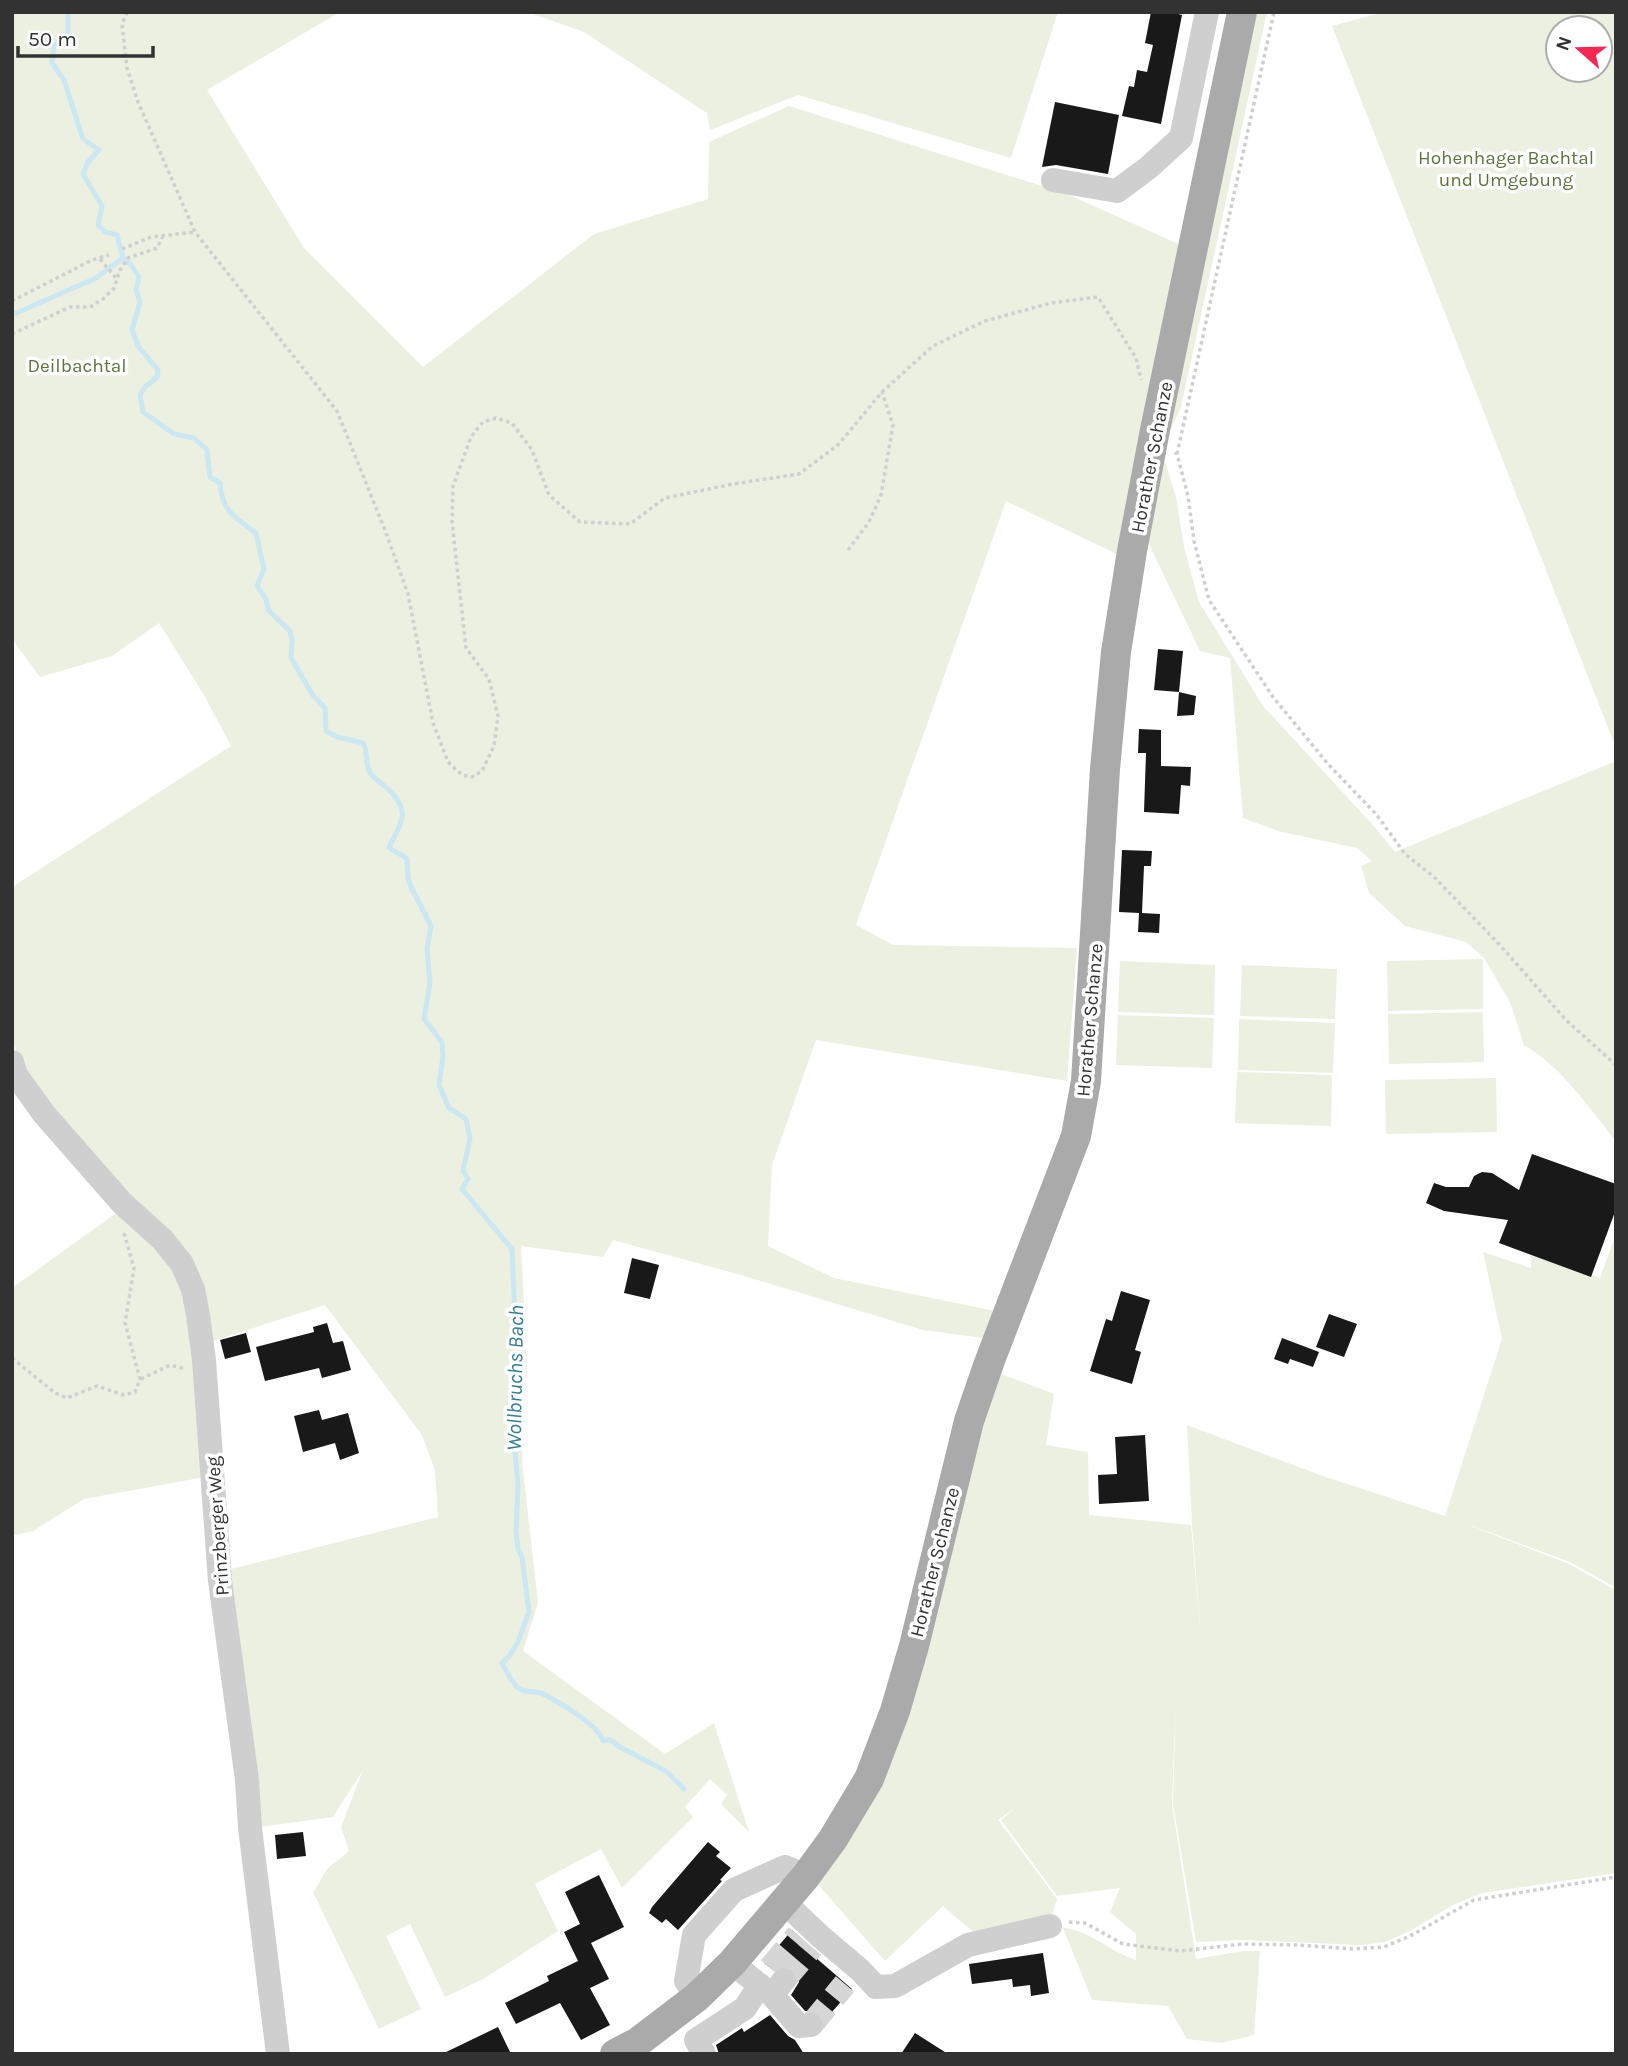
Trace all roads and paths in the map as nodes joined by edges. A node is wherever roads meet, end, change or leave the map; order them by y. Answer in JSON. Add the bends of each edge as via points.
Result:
{"nodes":[{"id":1,"x":127,"y":12,"type":"edge"},
{"id":2,"x":1207,"y":12,"type":"edge"},
{"id":3,"x":1242,"y":12,"type":"edge"},
{"id":4,"x":1274,"y":12,"type":"edge"},
{"id":5,"x":1053,"y":180,"type":"dead end"},
{"id":6,"x":195,"y":232,"type":"junction"},
{"id":7,"x":164,"y":234,"type":"junction"},
{"id":8,"x":122,"y":249,"type":"dead end"},
{"id":9,"x":109,"y":255,"type":"dead end"},
{"id":10,"x":100,"y":259,"type":"junction"},
{"id":11,"x":116,"y":278,"type":"junction"},
{"id":12,"x":12,"y":301,"type":"edge"},
{"id":13,"x":12,"y":334,"type":"edge"},
{"id":14,"x":1142,"y":383,"type":"dead end"},
{"id":15,"x":883,"y":394,"type":"junction"},
{"id":16,"x":1156,"y":430,"type":"junction"},
{"id":17,"x":1177,"y":454,"type":"junction"},
{"id":18,"x":848,"y":550,"type":"dead end"},
{"id":19,"x":12,"y":1062,"type":"edge"},
{"id":20,"x":1616,"y":1065,"type":"edge"},
{"id":21,"x":122,"y":1203,"type":"junction"},
{"id":22,"x":12,"y":1358,"type":"edge"},
{"id":23,"x":205,"y":1374,"type":"junction"},
{"id":24,"x":140,"y":1379,"type":"junction"},
{"id":25,"x":806,"y":1876,"type":"junction"},
{"id":26,"x":1616,"y":1877,"type":"edge"},
{"id":27,"x":785,"y":1903,"type":"junction"},
{"id":28,"x":1050,"y":1926,"type":"joint"},
{"id":29,"x":732,"y":1963,"type":"junction"},
{"id":30,"x":769,"y":1982,"type":"junction"},
{"id":31,"x":697,"y":1997,"type":"junction"},
{"id":32,"x":811,"y":2025,"type":"dead end"},
{"id":33,"x":627,"y":2048,"type":"edge"},
{"id":34,"x":278,"y":2054,"type":"edge"},
{"id":35,"x":704,"y":2054,"type":"edge"}],
"edges":[{"from":1,"to":6,"type":"path","via":[[122,24],[127,68]]},
{"from":2,"to":5,"type":"lane","via":[[1181,138],[1117,191]]},
{"from":3,"to":16,"type":"main road","name":"Horather Schanze"},
{"from":4,"to":17,"type":"path"},
{"from":6,"to":7,"type":"path"},
{"from":6,"to":15,"type":"path","via":[[337,411],[408,594],[433,723],[448,762],[461,775],[472,777],[482,771],[494,746],[498,716],[489,679],[466,648],[452,522],[453,486],[471,437],[483,422],[496,418],[512,424],[532,450],[549,495],[580,522],[630,524],[665,498],[799,474],[838,445]]},
{"from":7,"to":8,"type":"path"},
{"from":7,"to":11,"type":"path","via":[[157,247],[128,258]]},
{"from":9,"to":10,"type":"path"},
{"from":10,"to":11,"type":"path"},
{"from":10,"to":12,"type":"path"},
{"from":11,"to":13,"type":"path","via":[[114,288],[90,307],[70,307]]},
{"from":14,"to":15,"type":"path","via":[[1136,358],[1098,298],[1051,303],[985,321],[933,346]]},
{"from":15,"to":18,"type":"path","via":[[893,425],[881,495],[869,522]]},
{"from":16,"to":17,"type":"path"},
{"from":16,"to":25,"type":"main road","name":"Horather Schanze","via":[[1116,652],[1086,1081],[1076,1136],[969,1421],[894,1711],[869,1779]]},
{"from":17,"to":20,"type":"path","via":[[1209,600],[1273,697],[1376,814],[1405,854],[1435,878],[1566,1020]]},
{"from":19,"to":21,"type":"lane","name":"Prinzberger Weg","via":[[44,1114]]},
{"from":21,"to":23,"type":"lane","name":"Prinzberger Weg","via":[[182,1264],[193,1289]]},
{"from":21,"to":24,"type":"path","via":[[121,1224],[134,1268],[125,1323]]},
{"from":22,"to":24,"type":"path","via":[[67,1398],[97,1386],[124,1395],[135,1392]]},
{"from":23,"to":24,"type":"path","via":[[170,1365]]},
{"from":23,"to":34,"type":"lane","name":"Prinzberger Weg","via":[[220,1581]]},
{"from":25,"to":27,"type":"main road","name":"Horather Schanze"},
{"from":25,"to":31,"type":"lane","via":[[785,1867],[734,1890],[694,1935],[686,1981]]},
{"from":26,"to":28,"type":"path","via":[[1474,1900],[1384,1947],[1242,1944],[1180,1951],[1123,1944],[1085,1923]]},
{"from":27,"to":28,"type":"lane","via":[[809,1936],[853,1977],[876,1987],[895,1986],[968,1945]]},
{"from":27,"to":29,"type":"main road","name":"Horather Schanze"},
{"from":29,"to":30,"type":"lane"},
{"from":29,"to":31,"type":"main road","name":"Horather Schanze"},
{"from":30,"to":32,"type":"lane","via":[[799,2026]]},
{"from":30,"to":35,"type":"lane","via":[[746,2008],[696,2040]]},
{"from":31,"to":33,"type":"main road","name":"Horather Schanze"}]}
